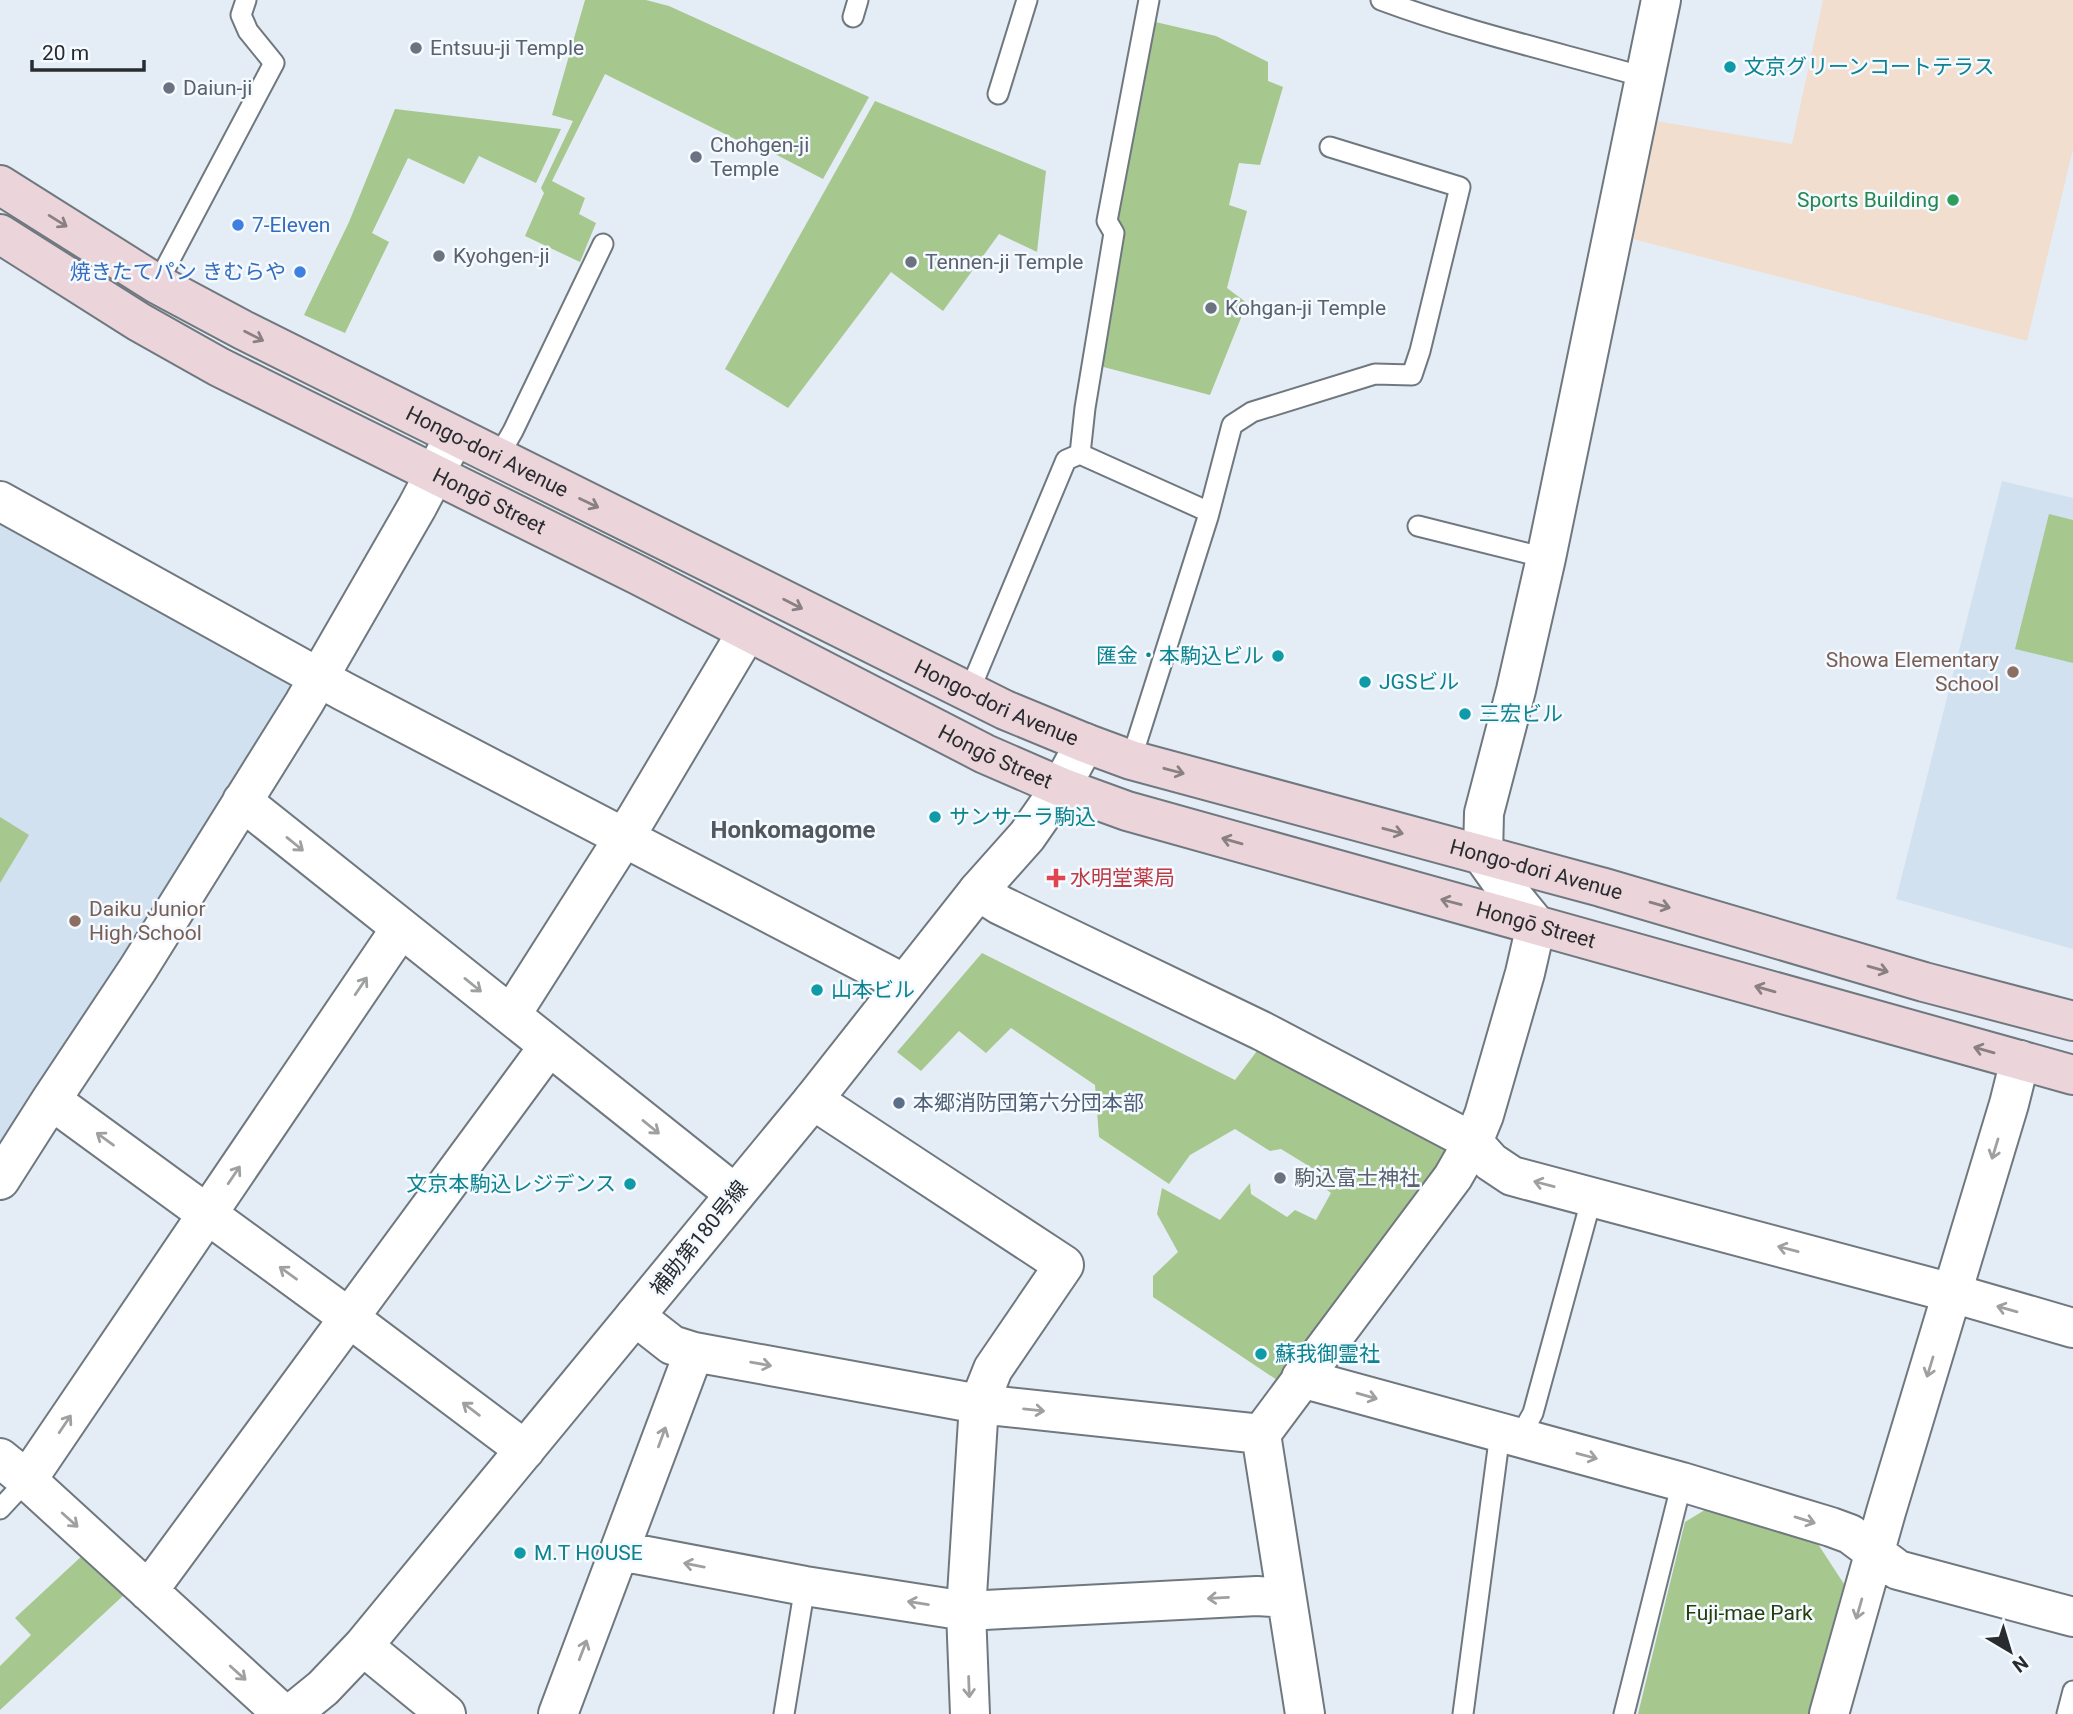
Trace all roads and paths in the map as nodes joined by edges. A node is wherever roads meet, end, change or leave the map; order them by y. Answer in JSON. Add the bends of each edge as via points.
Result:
{"nodes":[{"id":1,"x":246,"y":0,"type":"edge"},
{"id":2,"x":1027,"y":0,"type":"edge"},
{"id":3,"x":1149,"y":0,"type":"edge"},
{"id":4,"x":1381,"y":0,"type":"edge"},
{"id":5,"x":1661,"y":0,"type":"edge"},
{"id":6,"x":1644,"y":77,"type":"junction"},
{"id":7,"x":998,"y":94,"type":"dead end"},
{"id":8,"x":1330,"y":147,"type":"dead end"},
{"id":9,"x":0,"y":185,"type":"edge"},
{"id":10,"x":0,"y":234,"type":"edge"},
{"id":11,"x":603,"y":244,"type":"dead end"},
{"id":12,"x":157,"y":284,"type":"junction"},
{"id":13,"x":454,"y":437,"type":"junction"},
{"id":14,"x":1080,"y":454,"type":"junction"},
{"id":15,"x":498,"y":457,"type":"junction"},
{"id":16,"x":435,"y":474,"type":"junction"},
{"id":17,"x":0,"y":501,"type":"edge"},
{"id":18,"x":1209,"y":512,"type":"junction"},
{"id":19,"x":1418,"y":526,"type":"dead end"},
{"id":20,"x":1546,"y":558,"type":"junction"},
{"id":21,"x":747,"y":632,"type":"junction"},
{"id":22,"x":319,"y":678,"type":"junction"},
{"id":23,"x":969,"y":692,"type":"junction"},
{"id":24,"x":1085,"y":743,"type":"junction"},
{"id":25,"x":1131,"y":760,"type":"junction"},
{"id":26,"x":1061,"y":787,"type":"junction"},
{"id":27,"x":242,"y":801,"type":"junction"},
{"id":28,"x":624,"y":838,"type":"junction"},
{"id":29,"x":1483,"y":856,"type":"junction"},
{"id":30,"x":978,"y":891,"type":"junction"},
{"id":31,"x":1536,"y":925,"type":"junction"},
{"id":32,"x":401,"y":928,"type":"junction"},
{"id":33,"x":903,"y":984,"type":"junction"},
{"id":34,"x":511,"y":1015,"type":"junction"},
{"id":35,"x":2073,"y":1021,"type":"edge"},
{"id":36,"x":549,"y":1046,"type":"junction"},
{"id":37,"x":2020,"y":1060,"type":"junction"},
{"id":38,"x":2073,"y":1075,"type":"edge"},
{"id":39,"x":51,"y":1100,"type":"junction"},
{"id":40,"x":813,"y":1100,"type":"junction"},
{"id":41,"x":1473,"y":1142,"type":"junction"},
{"id":42,"x":0,"y":1180,"type":"edge"},
{"id":43,"x":735,"y":1194,"type":"junction"},
{"id":44,"x":1592,"y":1197,"type":"junction"},
{"id":45,"x":208,"y":1214,"type":"junction"},
{"id":46,"x":1952,"y":1293,"type":"junction"},
{"id":47,"x":635,"y":1316,"type":"junction"},
{"id":48,"x":348,"y":1317,"type":"junction"},
{"id":49,"x":2073,"y":1328,"type":"edge"},
{"id":50,"x":694,"y":1352,"type":"junction"},
{"id":51,"x":1301,"y":1378,"type":"junction"},
{"id":52,"x":979,"y":1404,"type":"junction"},
{"id":53,"x":1261,"y":1434,"type":"junction"},
{"id":54,"x":1509,"y":1436,"type":"junction"},
{"id":55,"x":525,"y":1450,"type":"junction"},
{"id":56,"x":13,"y":1469,"type":"edge"},
{"id":57,"x":1682,"y":1482,"type":"junction"},
{"id":58,"x":0,"y":1509,"type":"edge"},
{"id":59,"x":620,"y":1551,"type":"junction"},
{"id":60,"x":1875,"y":1553,"type":"junction"},
{"id":61,"x":804,"y":1586,"type":"junction"},
{"id":62,"x":148,"y":1591,"type":"junction"},
{"id":63,"x":1286,"y":1598,"type":"junction"},
{"id":64,"x":966,"y":1611,"type":"junction"},
{"id":65,"x":2073,"y":1617,"type":"edge"},
{"id":66,"x":363,"y":1646,"type":"junction"},
{"id":67,"x":2073,"y":1691,"type":"edge"},
{"id":68,"x":283,"y":1714,"type":"edge"},
{"id":69,"x":291,"y":1714,"type":"edge"},
{"id":70,"x":446,"y":1714,"type":"edge"},
{"id":71,"x":558,"y":1714,"type":"edge"},
{"id":72,"x":784,"y":1714,"type":"edge"},
{"id":73,"x":970,"y":1714,"type":"edge"},
{"id":74,"x":1305,"y":1714,"type":"edge"},
{"id":75,"x":1463,"y":1714,"type":"edge"},
{"id":76,"x":1624,"y":1714,"type":"edge"},
{"id":77,"x":1829,"y":1714,"type":"edge"},
{"id":78,"x":2067,"y":1714,"type":"edge"}],
"edges":[{"from":1,"to":12,"type":"lane","via":[[241,15],[248,31],[274,62]]},
{"from":2,"to":7,"type":"lane"},
{"from":3,"to":14,"type":"lane","via":[[1107,221],[1114,233]]},
{"from":4,"to":6,"type":"lane"},
{"from":5,"to":6,"type":"street"},
{"from":6,"to":20,"type":"street"},
{"from":8,"to":18,"type":"lane","via":[[1460,187],[1416,363],[1412,375],[1375,374],[1252,412],[1232,425]]},
{"from":9,"to":12,"type":"main road","name":"Hongo-dori Avenue","one_way":true},
{"from":10,"to":16,"type":"main road","name":"Hongō Street","via":[[219,367]]},
{"from":11,"to":15,"type":"lane"},
{"from":12,"to":13,"type":"main road","name":"Hongo-dori Avenue","one_way":true},
{"from":13,"to":15,"type":"main road","name":"Hongo-dori Avenue"},
{"from":13,"to":16,"type":"street"},
{"from":14,"to":18,"type":"lane"},
{"from":14,"to":23,"type":"lane","via":[[1066,460]]},
{"from":15,"to":23,"type":"main road","name":"Hongo-dori Avenue","one_way":true},
{"from":16,"to":21,"type":"main road","name":"Hongō Street"},
{"from":16,"to":22,"type":"street"},
{"from":17,"to":22,"type":"street"},
{"from":18,"to":25,"type":"lane"},
{"from":19,"to":20,"type":"lane"},
{"from":20,"to":29,"type":"street","via":[[1485,813]]},
{"from":21,"to":26,"type":"main road","name":"Hongō Street","via":[[985,754]]},
{"from":21,"to":28,"type":"street"},
{"from":22,"to":27,"type":"street"},
{"from":22,"to":28,"type":"street"},
{"from":23,"to":24,"type":"main road","name":"Hongo-dori Avenue"},
{"from":24,"to":25,"type":"main road","name":"Hongo-dori Avenue"},
{"from":24,"to":26,"type":"street","name":"補助第180号線"},
{"from":25,"to":29,"type":"main road","name":"Hongo-dori Avenue","one_way":true},
{"from":26,"to":30,"type":"street","name":"補助第180号線","via":[[1027,836]]},
{"from":31,"to":26,"type":"main road","name":"Hongō Street","one_way":true,"via":[[1127,811]]},
{"from":27,"to":32,"type":"street","one_way":true},
{"from":27,"to":39,"type":"street"},
{"from":28,"to":33,"type":"street"},
{"from":28,"to":34,"type":"street"},
{"from":29,"to":31,"type":"street"},
{"from":29,"to":35,"type":"main road","name":"Hongo-dori Avenue","one_way":true},
{"from":30,"to":33,"type":"street","name":"補助第180号線"},
{"from":30,"to":41,"type":"street","via":[[1262,1031]]},
{"from":37,"to":31,"type":"main road","name":"Hongō Street","one_way":true},
{"from":31,"to":41,"type":"street"},
{"from":32,"to":34,"type":"street","one_way":true},
{"from":45,"to":32,"type":"street","one_way":true},
{"from":33,"to":40,"type":"street","name":"補助第180号線"},
{"from":34,"to":36,"type":"street"},
{"from":36,"to":43,"type":"street","one_way":true},
{"from":36,"to":48,"type":"street"},
{"from":37,"to":38,"type":"main road","name":"Hongō Street"},
{"from":37,"to":46,"type":"street","one_way":true},
{"from":39,"to":42,"type":"street"},
{"from":45,"to":39,"type":"street","one_way":true},
{"from":40,"to":43,"type":"street","name":"補助第180号線"},
{"from":40,"to":52,"type":"street","via":[[1063,1265],[993,1369]]},
{"from":44,"to":41,"type":"street","one_way":true,"via":[[1512,1176]]},
{"from":41,"to":51,"type":"street","via":[[1453,1177]]},
{"from":43,"to":47,"type":"street","name":"補助第180号線"},
{"from":46,"to":44,"type":"street","one_way":true},
{"from":44,"to":54,"type":"lane","via":[[1533,1412]]},
{"from":48,"to":45,"type":"street","one_way":true},
{"from":56,"to":45,"type":"street","one_way":true},
{"from":49,"to":46,"type":"street","one_way":true},
{"from":46,"to":60,"type":"street","one_way":true},
{"from":47,"to":50,"type":"street","via":[[672,1345]]},
{"from":47,"to":55,"type":"street","name":"補助第180号線"},
{"from":55,"to":48,"type":"street","one_way":true},
{"from":48,"to":62,"type":"street"},
{"from":50,"to":52,"type":"street","one_way":true},
{"from":59,"to":50,"type":"street","one_way":true},
{"from":51,"to":53,"type":"street"},
{"from":51,"to":54,"type":"street","one_way":true},
{"from":52,"to":53,"type":"street","one_way":true},
{"from":52,"to":64,"type":"street"},
{"from":53,"to":63,"type":"street"},
{"from":54,"to":57,"type":"street","one_way":true},
{"from":54,"to":75,"type":"lane"},
{"from":55,"to":66,"type":"street","name":"補助第180号線"},
{"from":56,"to":58,"type":"lane"},
{"from":56,"to":62,"type":"street","one_way":true},
{"from":57,"to":60,"type":"street","one_way":true,"via":[[1850,1534]]},
{"from":57,"to":76,"type":"lane"},
{"from":61,"to":59,"type":"street","one_way":true},
{"from":71,"to":59,"type":"street","one_way":true},
{"from":60,"to":65,"type":"street","via":[[1898,1570]]},
{"from":60,"to":77,"type":"street","one_way":true},
{"from":64,"to":61,"type":"street","one_way":true},
{"from":61,"to":72,"type":"lane"},
{"from":62,"to":68,"type":"street","one_way":true},
{"from":63,"to":64,"type":"street","one_way":true},
{"from":63,"to":74,"type":"street"},
{"from":64,"to":73,"type":"street","one_way":true},
{"from":66,"to":69,"type":"street","name":"補助第180号線"},
{"from":66,"to":70,"type":"street"},
{"from":67,"to":78,"type":"lane"}]}
